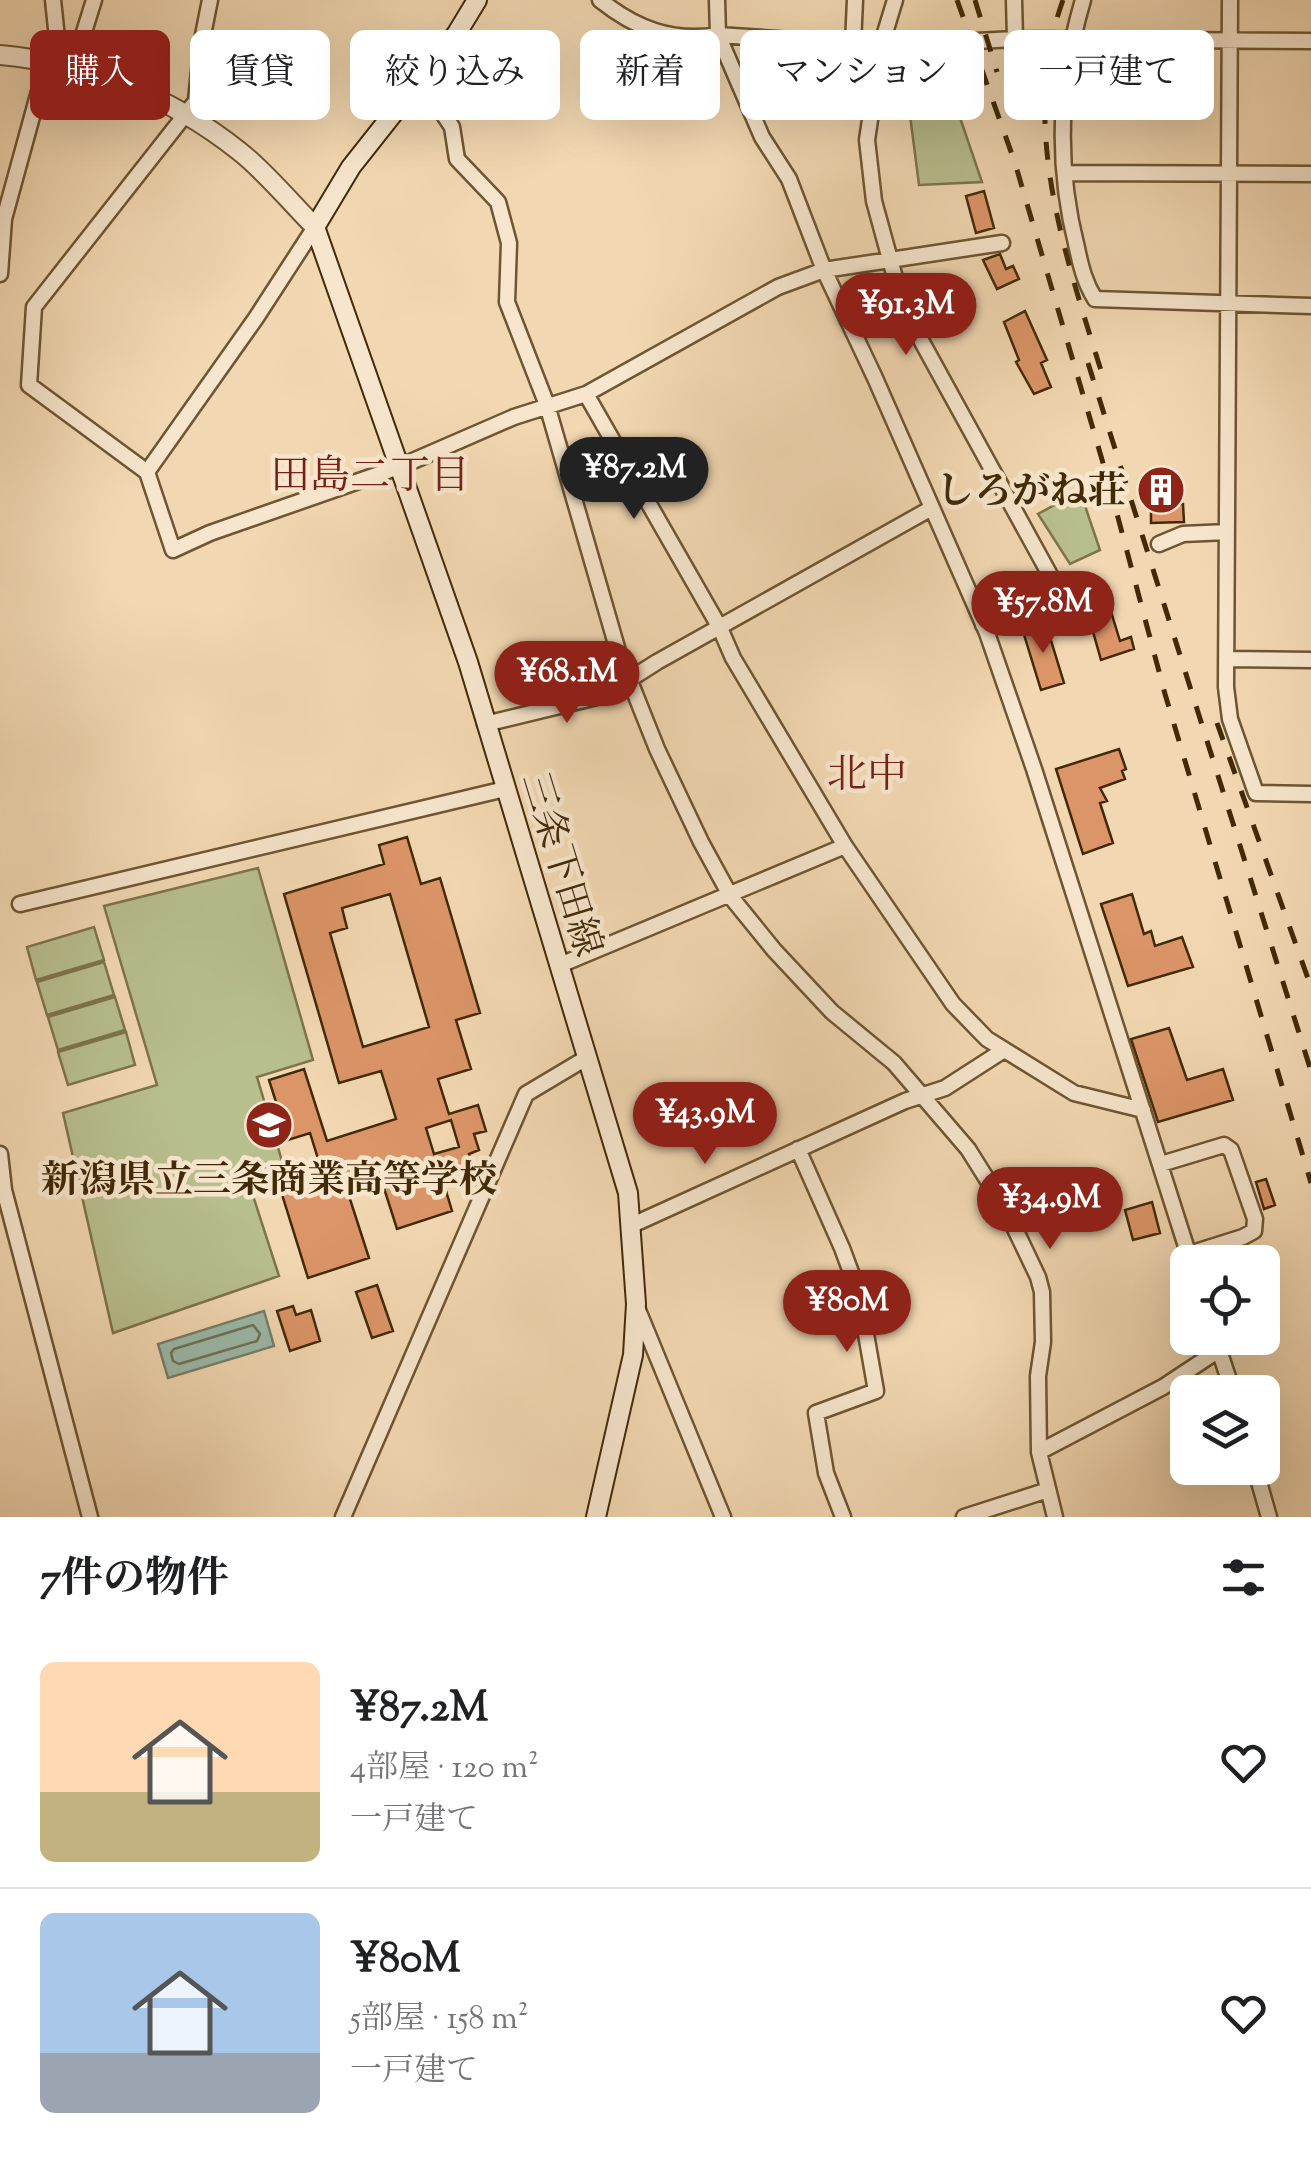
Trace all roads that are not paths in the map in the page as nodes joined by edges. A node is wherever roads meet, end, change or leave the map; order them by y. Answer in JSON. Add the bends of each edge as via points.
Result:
{"nodes":[{"id":1,"x":53,"y":0,"type":"edge"},
{"id":2,"x":94,"y":0,"type":"edge"},
{"id":3,"x":210,"y":0,"type":"edge"},
{"id":4,"x":477,"y":0,"type":"edge"},
{"id":5,"x":600,"y":0,"type":"edge"},
{"id":6,"x":717,"y":0,"type":"edge"},
{"id":7,"x":855,"y":0,"type":"edge"},
{"id":8,"x":895,"y":0,"type":"edge"},
{"id":9,"x":1014,"y":0,"type":"edge"},
{"id":10,"x":1083,"y":0,"type":"edge"},
{"id":11,"x":1230,"y":0,"type":"edge"},
{"id":12,"x":56,"y":30,"type":"edge"},
{"id":13,"x":85,"y":30,"type":"edge"},
{"id":14,"x":459,"y":30,"type":"edge"},
{"id":15,"x":646,"y":30,"type":"edge"},
{"id":16,"x":718,"y":30,"type":"edge"},
{"id":17,"x":854,"y":30,"type":"edge"},
{"id":18,"x":886,"y":30,"type":"edge"},
{"id":19,"x":1015,"y":30,"type":"edge"},
{"id":20,"x":1075,"y":30,"type":"edge"},
{"id":21,"x":720,"y":40,"type":"edge"},
{"id":22,"x":1214,"y":40,"type":"edge"},
{"id":23,"x":1230,"y":40,"type":"junction"},
{"id":24,"x":1311,"y":41,"type":"edge"},
{"id":25,"x":0,"y":55,"type":"edge"},
{"id":26,"x":30,"y":59,"type":"edge"},
{"id":27,"x":170,"y":106,"type":"edge"},
{"id":28,"x":184,"y":114,"type":"junction"},
{"id":29,"x":32,"y":120,"type":"edge"},
{"id":30,"x":388,"y":120,"type":"edge"},
{"id":31,"x":447,"y":120,"type":"edge"},
{"id":32,"x":871,"y":120,"type":"edge"},
{"id":33,"x":1063,"y":120,"type":"edge"},
{"id":34,"x":1229,"y":173,"type":"junction"},
{"id":35,"x":1065,"y":174,"type":"junction"},
{"id":36,"x":1311,"y":174,"type":"edge"},
{"id":37,"x":315,"y":227,"type":"junction"},
{"id":38,"x":1002,"y":243,"type":"dead end"},
{"id":39,"x":890,"y":262,"type":"junction"},
{"id":40,"x":824,"y":270,"type":"junction"},
{"id":41,"x":0,"y":274,"type":"edge"},
{"id":42,"x":1228,"y":305,"type":"junction"},
{"id":43,"x":1311,"y":306,"type":"edge"},
{"id":44,"x":586,"y":394,"type":"junction"},
{"id":45,"x":547,"y":405,"type":"junction"},
{"id":46,"x":399,"y":467,"type":"junction"},
{"id":47,"x":147,"y":472,"type":"junction"},
{"id":48,"x":930,"y":509,"type":"junction"},
{"id":49,"x":1226,"y":532,"type":"junction"},
{"id":50,"x":1159,"y":544,"type":"dead end"},
{"id":51,"x":982,"y":625,"type":"junction"},
{"id":52,"x":720,"y":628,"type":"junction"},
{"id":53,"x":1226,"y":658,"type":"junction"},
{"id":54,"x":1311,"y":660,"type":"edge"},
{"id":55,"x":630,"y":681,"type":"junction"},
{"id":56,"x":485,"y":724,"type":"junction"},
{"id":57,"x":505,"y":790,"type":"junction"},
{"id":58,"x":1311,"y":794,"type":"edge"},
{"id":59,"x":845,"y":846,"type":"junction"},
{"id":60,"x":730,"y":897,"type":"junction"},
{"id":61,"x":20,"y":904,"type":"dead end"},
{"id":62,"x":560,"y":965,"type":"junction"},
{"id":63,"x":1004,"y":1050,"type":"junction"},
{"id":64,"x":588,"y":1056,"type":"junction"},
{"id":65,"x":925,"y":1095,"type":"junction"},
{"id":66,"x":1143,"y":1110,"type":"junction"},
{"id":67,"x":798,"y":1149,"type":"junction"},
{"id":68,"x":0,"y":1154,"type":"edge"},
{"id":69,"x":1161,"y":1164,"type":"junction"},
{"id":70,"x":630,"y":1226,"type":"junction"},
{"id":71,"x":1186,"y":1245,"type":"edge"},
{"id":72,"x":1225,"y":1245,"type":"edge"},
{"id":73,"x":636,"y":1304,"type":"junction"},
{"id":74,"x":1203,"y":1355,"type":"edge"},
{"id":75,"x":1039,"y":1452,"type":"junction"},
{"id":76,"x":1259,"y":1485,"type":"edge"},
{"id":77,"x":1048,"y":1490,"type":"junction"},
{"id":78,"x":90,"y":1517,"type":"edge"},
{"id":79,"x":343,"y":1517,"type":"edge"},
{"id":80,"x":596,"y":1517,"type":"edge"},
{"id":81,"x":723,"y":1517,"type":"edge"},
{"id":82,"x":843,"y":1517,"type":"edge"},
{"id":83,"x":964,"y":1517,"type":"edge"},
{"id":84,"x":1055,"y":1517,"type":"edge"},
{"id":85,"x":1269,"y":1517,"type":"edge"}],
"edges":[{"from":1,"to":12,"type":"street"},
{"from":2,"to":13,"type":"street"},
{"from":3,"to":28,"type":"street","via":[[196,101]]},
{"from":4,"to":14,"type":"main road"},
{"from":5,"to":15,"type":"street"},
{"from":6,"to":16,"type":"street"},
{"from":7,"to":17,"type":"street"},
{"from":8,"to":18,"type":"street"},
{"from":9,"to":19,"type":"street"},
{"from":10,"to":20,"type":"street"},
{"from":11,"to":23,"type":"street"},
{"from":21,"to":40,"type":"street","via":[[762,137],[789,179]]},
{"from":22,"to":23,"type":"street"},
{"from":23,"to":24,"type":"street"},
{"from":23,"to":34,"type":"street"},
{"from":25,"to":26,"type":"main road"},
{"from":27,"to":28,"type":"main road"},
{"from":28,"to":37,"type":"main road","via":[[242,153]]},
{"from":28,"to":47,"type":"street","via":[[34,307],[30,385]]},
{"from":29,"to":41,"type":"street","via":[[4,219]]},
{"from":30,"to":37,"type":"main road"},
{"from":31,"to":45,"type":"street","via":[[457,159],[498,202],[508,243],[507,302]]},
{"from":32,"to":39,"type":"street","via":[[874,200]]},
{"from":33,"to":35,"type":"street"},
{"from":34,"to":35,"type":"street"},
{"from":34,"to":36,"type":"street"},
{"from":34,"to":42,"type":"street"},
{"from":35,"to":42,"type":"street","via":[[1068,214],[1095,299]]},
{"from":37,"to":46,"type":"main road","name":"三条下田線"},
{"from":37,"to":47,"type":"street"},
{"from":38,"to":39,"type":"street"},
{"from":39,"to":40,"type":"street"},
{"from":39,"to":51,"type":"street","via":[[922,342],[1050,574],[1046,585],[1000,605]]},
{"from":40,"to":44,"type":"street","via":[[778,288]]},
{"from":40,"to":48,"type":"street"},
{"from":42,"to":43,"type":"street"},
{"from":42,"to":49,"type":"street"},
{"from":44,"to":45,"type":"street"},
{"from":44,"to":52,"type":"street"},
{"from":45,"to":46,"type":"street"},
{"from":45,"to":55,"type":"street"},
{"from":46,"to":47,"type":"street","via":[[173,550]]},
{"from":46,"to":56,"type":"main road","name":"三条下田線"},
{"from":48,"to":51,"type":"street"},
{"from":48,"to":52,"type":"street"},
{"from":49,"to":50,"type":"street","via":[[1184,534]]},
{"from":49,"to":53,"type":"street"},
{"from":51,"to":66,"type":"street"},
{"from":52,"to":55,"type":"street"},
{"from":52,"to":59,"type":"street"},
{"from":53,"to":54,"type":"street"},
{"from":53,"to":58,"type":"street","via":[[1230,718],[1256,793]]},
{"from":55,"to":56,"type":"street","via":[[605,696]]},
{"from":55,"to":60,"type":"street"},
{"from":56,"to":57,"type":"main road","name":"三条下田線"},
{"from":57,"to":61,"type":"street"},
{"from":57,"to":62,"type":"main road","name":"三条下田線"},
{"from":59,"to":60,"type":"street"},
{"from":59,"to":63,"type":"street","via":[[953,1004]]},
{"from":60,"to":62,"type":"street"},
{"from":60,"to":65,"type":"street","via":[[832,1012]]},
{"from":62,"to":64,"type":"main road","name":"三条下田線"},
{"from":63,"to":65,"type":"street"},
{"from":63,"to":66,"type":"street","via":[[1074,1093]]},
{"from":64,"to":70,"type":"main road","name":"三条下田線","via":[[628,1192]]},
{"from":64,"to":79,"type":"street","via":[[526,1094]]},
{"from":65,"to":67,"type":"street"},
{"from":65,"to":75,"type":"street","via":[[978,1164],[1038,1277]]},
{"from":66,"to":69,"type":"street"},
{"from":67,"to":70,"type":"street"},
{"from":67,"to":82,"type":"street","via":[[858,1294],[876,1391],[816,1413],[826,1472]]},
{"from":68,"to":78,"type":"street"},
{"from":69,"to":71,"type":"street"},
{"from":69,"to":72,"type":"street","via":[[1224,1144],[1231,1150],[1254,1231]]},
{"from":70,"to":73,"type":"main road","name":"三条下田線"},
{"from":73,"to":80,"type":"main road","name":"三条下田線","via":[[633,1355]]},
{"from":73,"to":81,"type":"street"},
{"from":74,"to":75,"type":"street","via":[[1164,1387]]},
{"from":75,"to":77,"type":"street"},
{"from":76,"to":85,"type":"street"},
{"from":77,"to":83,"type":"street"},
{"from":77,"to":84,"type":"street"}]}
